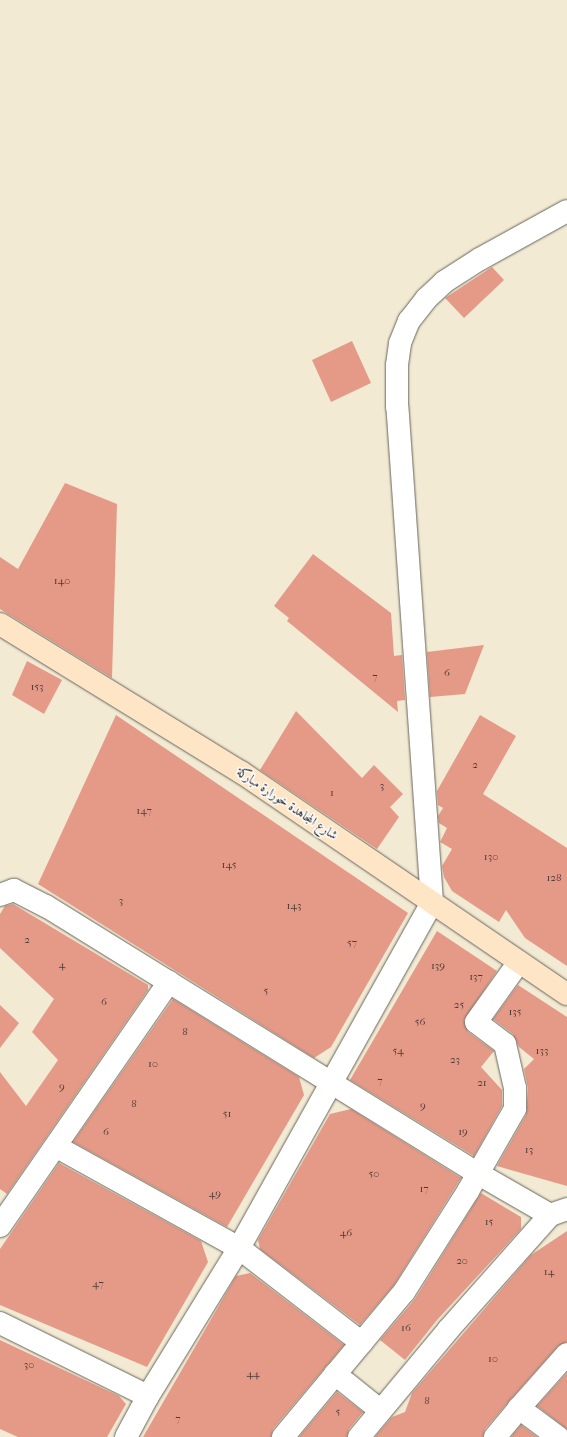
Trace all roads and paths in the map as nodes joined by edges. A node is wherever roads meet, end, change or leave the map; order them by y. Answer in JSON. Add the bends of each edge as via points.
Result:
{"nodes":[{"id":1,"x":567,"y":211,"type":"edge"},
{"id":2,"x":0,"y":624,"type":"edge"},
{"id":3,"x":0,"y":895,"type":"edge"},
{"id":4,"x":432,"y":902,"type":"junction"},
{"id":5,"x":520,"y":962,"type":"junction"},
{"id":6,"x":170,"y":982,"type":"junction"},
{"id":7,"x":567,"y":994,"type":"edge"},
{"id":8,"x":332,"y":1082,"type":"junction"},
{"id":9,"x":57,"y":1147,"type":"junction"},
{"id":10,"x":477,"y":1173,"type":"junction"},
{"id":11,"x":559,"y":1212,"type":"edge"},
{"id":12,"x":0,"y":1226,"type":"edge"},
{"id":13,"x":239,"y":1248,"type":"junction"},
{"id":14,"x":0,"y":1323,"type":"edge"},
{"id":15,"x":362,"y":1343,"type":"junction"},
{"id":16,"x":567,"y":1354,"type":"edge"},
{"id":17,"x":335,"y":1374,"type":"junction"},
{"id":18,"x":148,"y":1396,"type":"junction"},
{"id":19,"x":519,"y":1408,"type":"junction"},
{"id":20,"x":380,"y":1410,"type":"junction"},
{"id":21,"x":126,"y":1437,"type":"edge"},
{"id":22,"x":283,"y":1437,"type":"edge"},
{"id":23,"x":359,"y":1437,"type":"edge"},
{"id":24,"x":495,"y":1437,"type":"edge"},
{"id":25,"x":558,"y":1437,"type":"edge"}],
"edges":[{"from":1,"to":4,"type":"street","via":[[444,282],[426,299],[409,321],[400,343],[397,407]]},
{"from":2,"to":4,"type":"street","name":"شارع المجاهدة خورارة مباركة","via":[[241,772]]},
{"from":3,"to":6,"type":"street","via":[[14,890],[46,906]]},
{"from":4,"to":5,"type":"street","name":"شارع المجاهدة خورارة مباركة"},
{"from":4,"to":8,"type":"street"},
{"from":5,"to":7,"type":"street","name":"شارع المجاهدة خورارة مباركة"},
{"from":5,"to":10,"type":"street","via":[[476,1022],[505,1044],[516,1088],[514,1109]]},
{"from":6,"to":8,"type":"street"},
{"from":6,"to":9,"type":"street"},
{"from":8,"to":10,"type":"street"},
{"from":8,"to":13,"type":"street"},
{"from":9,"to":12,"type":"street"},
{"from":9,"to":13,"type":"street"},
{"from":10,"to":11,"type":"street"},
{"from":10,"to":15,"type":"street","via":[[404,1292]]},
{"from":11,"to":20,"type":"street"},
{"from":13,"to":15,"type":"street"},
{"from":13,"to":18,"type":"street"},
{"from":14,"to":18,"type":"street"},
{"from":15,"to":17,"type":"street"},
{"from":16,"to":19,"type":"street"},
{"from":17,"to":20,"type":"street"},
{"from":17,"to":22,"type":"street"},
{"from":18,"to":21,"type":"street"},
{"from":19,"to":24,"type":"street"},
{"from":19,"to":25,"type":"street"},
{"from":20,"to":23,"type":"street"}]}
